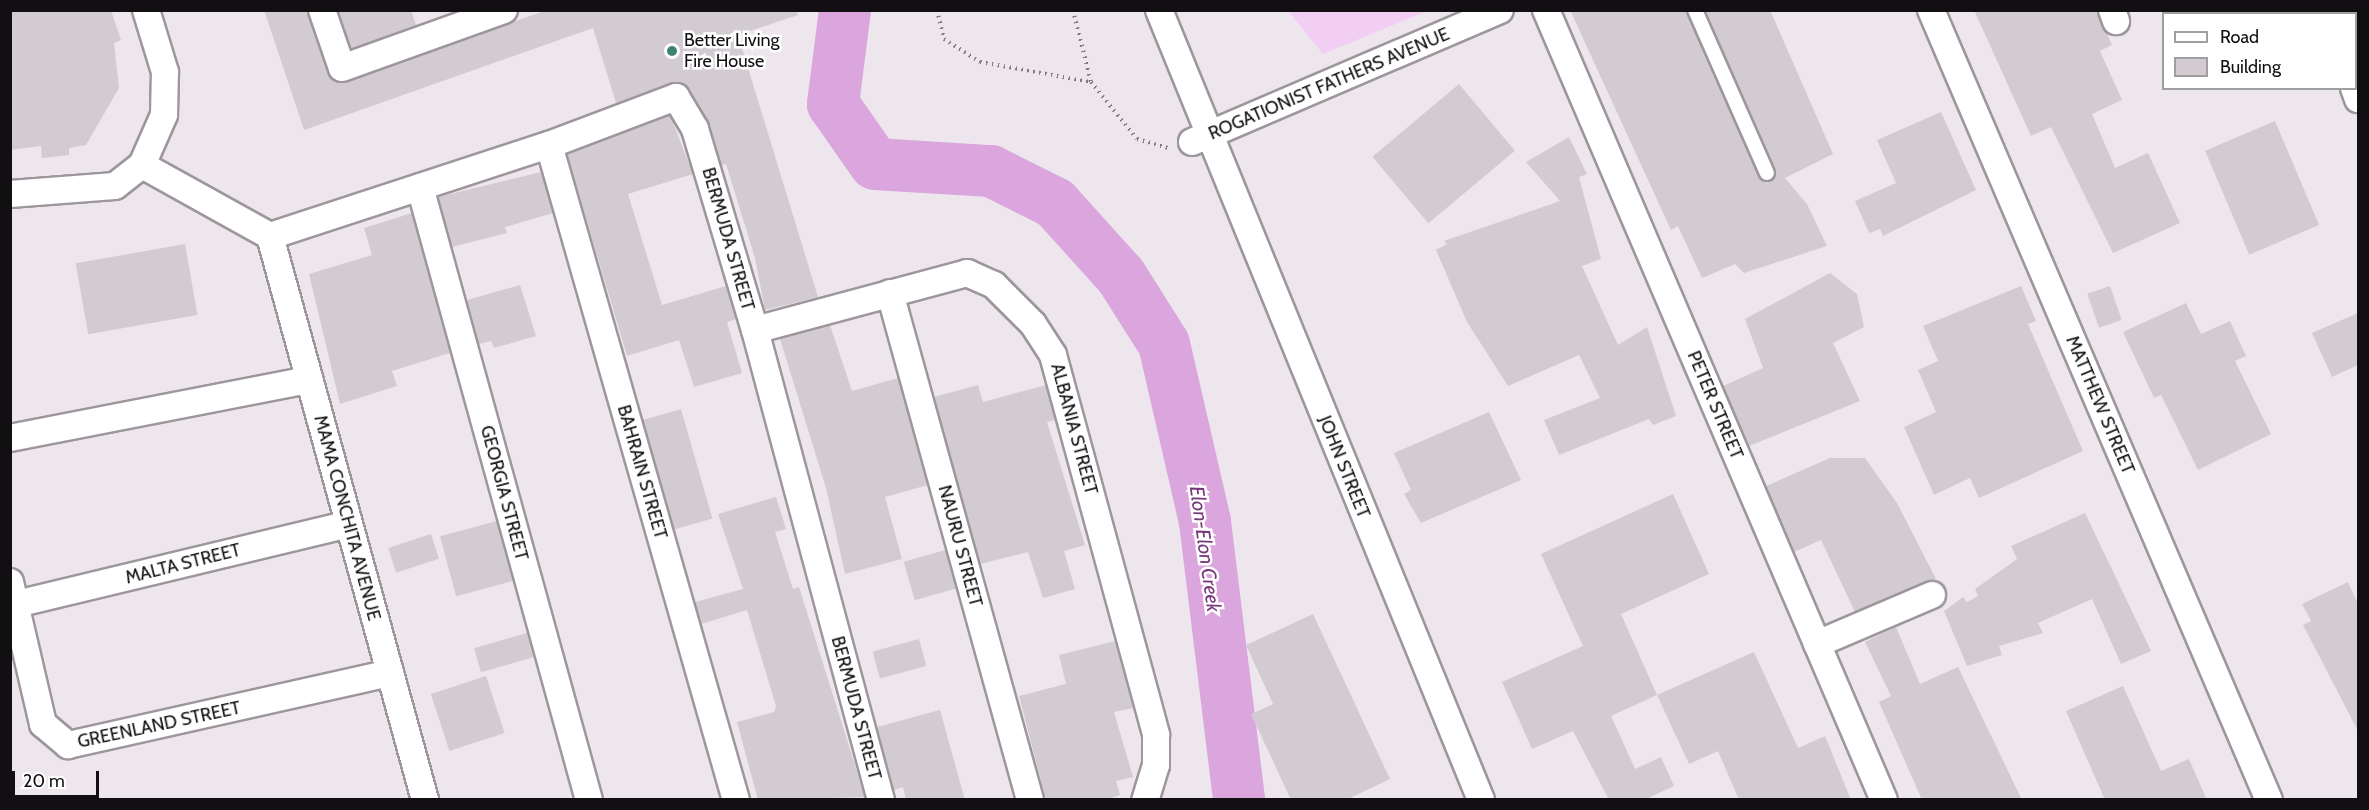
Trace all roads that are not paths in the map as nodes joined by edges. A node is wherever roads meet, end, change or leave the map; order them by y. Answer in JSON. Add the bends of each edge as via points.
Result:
{"nodes":[{"id":1,"x":146,"y":10,"type":"edge"},
{"id":2,"x":322,"y":10,"type":"edge"},
{"id":3,"x":504,"y":10,"type":"edge"},
{"id":4,"x":1159,"y":10,"type":"edge"},
{"id":5,"x":1500,"y":10,"type":"edge"},
{"id":6,"x":1546,"y":10,"type":"edge"},
{"id":7,"x":1695,"y":10,"type":"edge"},
{"id":8,"x":1931,"y":10,"type":"edge"},
{"id":9,"x":449,"y":20,"type":"edge"},
{"id":10,"x":1200,"y":139,"type":"junction"},
{"id":11,"x":549,"y":145,"type":"junction"},
{"id":12,"x":142,"y":165,"type":"junction"},
{"id":13,"x":1767,"y":173,"type":"dead end"},
{"id":14,"x":420,"y":187,"type":"junction"},
{"id":15,"x":10,"y":194,"type":"edge"},
{"id":16,"x":270,"y":236,"type":"junction"},
{"id":17,"x":890,"y":293,"type":"junction"},
{"id":18,"x":754,"y":330,"type":"junction"},
{"id":19,"x":309,"y":380,"type":"junction"},
{"id":20,"x":10,"y":438,"type":"edge"},
{"id":21,"x":349,"y":524,"type":"junction"},
{"id":22,"x":13,"y":593,"type":"edge"},
{"id":23,"x":1932,"y":595,"type":"dead end"},
{"id":24,"x":1817,"y":644,"type":"junction"},
{"id":25,"x":390,"y":673,"type":"junction"},
{"id":26,"x":424,"y":800,"type":"edge"},
{"id":27,"x":589,"y":800,"type":"edge"},
{"id":28,"x":736,"y":800,"type":"edge"},
{"id":29,"x":880,"y":800,"type":"edge"},
{"id":30,"x":1030,"y":800,"type":"edge"},
{"id":31,"x":1145,"y":800,"type":"edge"},
{"id":32,"x":1481,"y":800,"type":"edge"},
{"id":33,"x":1884,"y":800,"type":"edge"},
{"id":34,"x":2269,"y":800,"type":"edge"}],
"edges":[{"from":1,"to":12,"type":"street","via":[[165,72],[164,115]]},
{"from":2,"to":9,"type":"street","via":[[342,68]]},
{"from":3,"to":9,"type":"street"},
{"from":4,"to":10,"type":"street","name":"JOHN STREET"},
{"from":5,"to":10,"type":"street","name":"ROGATIONIST FATHERS AVENUE"},
{"from":6,"to":24,"type":"street","name":"PETER STREET"},
{"from":7,"to":13,"type":"lane"},
{"from":8,"to":34,"type":"street","name":"MATTHEW STREET"},
{"from":10,"to":32,"type":"street","name":"JOHN STREET"},
{"from":11,"to":14,"type":"street","name":"BERMUDA STREET"},
{"from":11,"to":18,"type":"street","name":"BERMUDA STREET","via":[[676,97],[695,129]]},
{"from":11,"to":28,"type":"street","name":"BAHRAIN STREET"},
{"from":12,"to":15,"type":"street","via":[[115,186]]},
{"from":12,"to":16,"type":"street"},
{"from":14,"to":16,"type":"street","name":"BERMUDA STREET"},
{"from":14,"to":27,"type":"street","name":"GEORGIA STREET"},
{"from":16,"to":19,"type":"street","name":"MAMA CONCHITA AVENUE"},
{"from":17,"to":18,"type":"street","name":"ALBANIA STREET"},
{"from":17,"to":30,"type":"street","name":"NAURU STREET"},
{"from":17,"to":31,"type":"street","name":"ALBANIA STREET","via":[[967,273],[994,285],[1033,324],[1053,355],[1156,735],[1156,765]]},
{"from":18,"to":29,"type":"street","name":"BERMUDA STREET"},
{"from":19,"to":20,"type":"street"},
{"from":19,"to":21,"type":"street","name":"MAMA CONCHITA AVENUE"},
{"from":21,"to":22,"type":"street","name":"MALTA STREET"},
{"from":21,"to":25,"type":"street","name":"MAMA CONCHITA AVENUE"},
{"from":22,"to":25,"type":"street","name":"GREENLAND STREET","via":[[43,724],[68,745]]},
{"from":23,"to":24,"type":"street"},
{"from":24,"to":33,"type":"street","name":"PETER STREET"},
{"from":25,"to":26,"type":"street","name":"MAMA CONCHITA AVENUE"}]}
